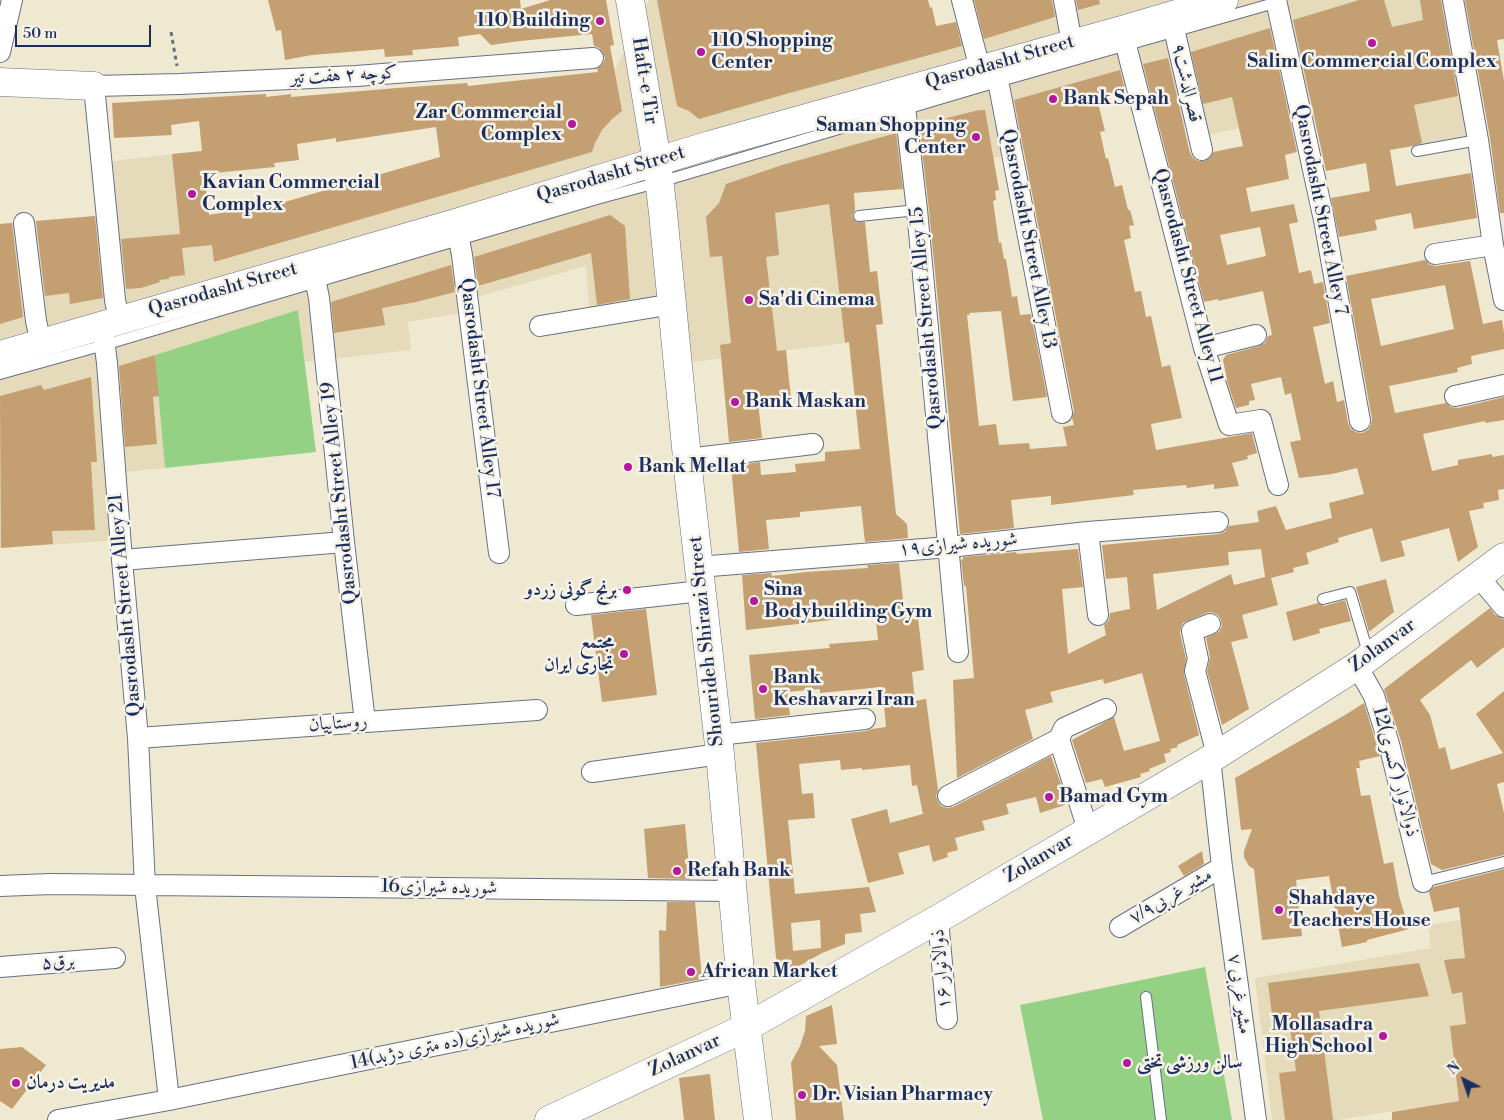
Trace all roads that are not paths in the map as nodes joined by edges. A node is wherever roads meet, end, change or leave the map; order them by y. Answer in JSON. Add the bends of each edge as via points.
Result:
{"nodes":[{"id":1,"x":12,"y":0,"type":"edge"},
{"id":2,"x":630,"y":0,"type":"edge"},
{"id":3,"x":962,"y":0,"type":"edge"},
{"id":4,"x":1064,"y":0,"type":"edge"},
{"id":5,"x":1453,"y":0,"type":"edge"},
{"id":6,"x":1215,"y":1,"type":"edge"},
{"id":7,"x":1280,"y":1,"type":"edge"},
{"id":8,"x":1173,"y":24,"type":"junction"},
{"id":9,"x":1124,"y":38,"type":"junction"},
{"id":10,"x":1072,"y":43,"type":"junction"},
{"id":11,"x":0,"y":52,"type":"edge"},
{"id":12,"x":594,"y":58,"type":"dead end"},
{"id":13,"x":991,"y":72,"type":"junction"},
{"id":14,"x":0,"y":82,"type":"edge"},
{"id":15,"x":94,"y":86,"type":"junction"},
{"id":16,"x":905,"y":100,"type":"junction"},
{"id":17,"x":1479,"y":143,"type":"junction"},
{"id":18,"x":1202,"y":150,"type":"dead end"},
{"id":19,"x":1417,"y":151,"type":"dead end"},
{"id":20,"x":658,"y":172,"type":"junction"},
{"id":21,"x":917,"y":210,"type":"junction"},
{"id":22,"x":859,"y":216,"type":"dead end"},
{"id":23,"x":24,"y":223,"type":"dead end"},
{"id":24,"x":458,"y":232,"type":"junction"},
{"id":25,"x":1494,"y":245,"type":"junction"},
{"id":26,"x":1435,"y":254,"type":"dead end"},
{"id":27,"x":314,"y":273,"type":"junction"},
{"id":28,"x":1504,"y":300,"type":"edge"},
{"id":29,"x":673,"y":304,"type":"junction"},
{"id":30,"x":540,"y":326,"type":"dead end"},
{"id":31,"x":108,"y":330,"type":"junction"},
{"id":32,"x":1256,"y":335,"type":"dead end"},
{"id":33,"x":41,"y":343,"type":"junction"},
{"id":34,"x":1204,"y":348,"type":"junction"},
{"id":35,"x":0,"y":355,"type":"edge"},
{"id":36,"x":0,"y":374,"type":"edge"},
{"id":37,"x":1504,"y":385,"type":"edge"},
{"id":38,"x":1455,"y":396,"type":"dead end"},
{"id":39,"x":1062,"y":413,"type":"dead end"},
{"id":40,"x":1360,"y":421,"type":"dead end"},
{"id":41,"x":813,"y":444,"type":"dead end"},
{"id":42,"x":687,"y":458,"type":"junction"},
{"id":43,"x":1278,"y":485,"type":"dead end"},
{"id":44,"x":1218,"y":522,"type":"dead end"},
{"id":45,"x":1088,"y":532,"type":"junction"},
{"id":46,"x":344,"y":542,"type":"junction"},
{"id":47,"x":949,"y":547,"type":"junction"},
{"id":48,"x":499,"y":553,"type":"dead end"},
{"id":49,"x":1504,"y":557,"type":"edge"},
{"id":50,"x":122,"y":560,"type":"junction"},
{"id":51,"x":1478,"y":576,"type":"junction"},
{"id":52,"x":700,"y":579,"type":"junction"},
{"id":53,"x":1323,"y":599,"type":"dead end"},
{"id":54,"x":576,"y":605,"type":"dead end"},
{"id":55,"x":1504,"y":607,"type":"edge"},
{"id":56,"x":1098,"y":615,"type":"dead end"},
{"id":57,"x":1210,"y":624,"type":"dead end"},
{"id":58,"x":958,"y":652,"type":"dead end"},
{"id":59,"x":1364,"y":661,"type":"junction"},
{"id":60,"x":1106,"y":709,"type":"dead end"},
{"id":61,"x":537,"y":710,"type":"dead end"},
{"id":62,"x":865,"y":718,"type":"dead end"},
{"id":63,"x":365,"y":722,"type":"junction"},
{"id":64,"x":138,"y":738,"type":"junction"},
{"id":65,"x":1059,"y":739,"type":"junction"},
{"id":66,"x":719,"y":744,"type":"junction"},
{"id":67,"x":1214,"y":756,"type":"junction"},
{"id":68,"x":592,"y":772,"type":"dead end"},
{"id":69,"x":948,"y":796,"type":"dead end"},
{"id":70,"x":1088,"y":830,"type":"junction"},
{"id":71,"x":1504,"y":862,"type":"edge"},
{"id":72,"x":1222,"y":867,"type":"junction"},
{"id":73,"x":1424,"y":882,"type":"joint"},
{"id":74,"x":0,"y":886,"type":"edge"},
{"id":75,"x":145,"y":886,"type":"junction"},
{"id":76,"x":733,"y":891,"type":"junction"},
{"id":77,"x":938,"y":919,"type":"junction"},
{"id":78,"x":1120,"y":927,"type":"dead end"},
{"id":79,"x":115,"y":958,"type":"dead end"},
{"id":80,"x":0,"y":967,"type":"edge"},
{"id":81,"x":741,"y":983,"type":"junction"},
{"id":82,"x":1146,"y":997,"type":"dead end"},
{"id":83,"x":947,"y":1018,"type":"dead end"},
{"id":84,"x":747,"y":1027,"type":"junction"},
{"id":85,"x":169,"y":1100,"type":"junction"},
{"id":86,"x":58,"y":1120,"type":"edge"},
{"id":87,"x":549,"y":1120,"type":"edge"},
{"id":88,"x":758,"y":1120,"type":"edge"},
{"id":89,"x":1161,"y":1120,"type":"edge"},
{"id":90,"x":1256,"y":1120,"type":"edge"}],
"edges":[{"from":1,"to":11,"type":"street"},
{"from":2,"to":20,"type":"main road","name":"Haft-e Tir"},
{"from":3,"to":13,"type":"street","name":"Qasrodasht Street Alley 13"},
{"from":4,"to":10,"type":"street"},
{"from":5,"to":17,"type":"street"},
{"from":6,"to":8,"type":"main road","name":"Qasrodasht Street"},
{"from":7,"to":8,"type":"lane"},
{"from":7,"to":40,"type":"street","name":"Qasrodasht Street Alley 7"},
{"from":8,"to":9,"type":"main road","name":"Qasrodasht Street"},
{"from":8,"to":18,"type":"street","name":"قصرالدشت۹"},
{"from":9,"to":10,"type":"main road","name":"Qasrodasht Street"},
{"from":9,"to":13,"type":"lane"},
{"from":9,"to":34,"type":"street","name":"Qasrodasht Street Alley 11"},
{"from":10,"to":13,"type":"main road","name":"Qasrodasht Street"},
{"from":12,"to":15,"type":"street","name":"کوچه ۲ هفت تیر","via":[[356,76]]},
{"from":13,"to":16,"type":"main road","name":"Qasrodasht Street"},
{"from":13,"to":39,"type":"street","name":"Qasrodasht Street Alley 13"},
{"from":14,"to":15,"type":"main road"},
{"from":15,"to":31,"type":"street","name":"Qasrodasht Street Alley 21","via":[[115,300]]},
{"from":16,"to":20,"type":"main road","name":"Qasrodasht Street"},
{"from":16,"to":21,"type":"street","name":"Qasrodasht Street Alley 15"},
{"from":17,"to":19,"type":"lane"},
{"from":17,"to":25,"type":"street"},
{"from":20,"to":24,"type":"main road","name":"Qasrodasht Street"},
{"from":20,"to":29,"type":"main road","name":"Shourideh Shirazi Street"},
{"from":21,"to":22,"type":"lane"},
{"from":21,"to":47,"type":"street","name":"Qasrodasht Street Alley 15"},
{"from":23,"to":33,"type":"street"},
{"from":24,"to":27,"type":"main road","name":"Qasrodasht Street"},
{"from":24,"to":48,"type":"street","name":"Qasrodasht Street Alley 17"},
{"from":25,"to":26,"type":"street"},
{"from":25,"to":28,"type":"street"},
{"from":27,"to":31,"type":"main road","name":"Qasrodasht Street"},
{"from":27,"to":46,"type":"street","name":"Qasrodasht Street Alley 19","via":[[320,298]]},
{"from":29,"to":30,"type":"street"},
{"from":29,"to":42,"type":"main road","name":"Shourideh Shirazi Street"},
{"from":31,"to":33,"type":"main road","name":"Qasrodasht Street"},
{"from":31,"to":36,"type":"lane"},
{"from":31,"to":50,"type":"street","name":"Qasrodasht Street Alley 21","via":[[107,363]]},
{"from":32,"to":34,"type":"street"},
{"from":33,"to":35,"type":"main road","name":"Qasrodasht Street"},
{"from":34,"to":43,"type":"street","name":"Qasrodasht Street Alley 11","via":[[1229,424],[1261,420]]},
{"from":37,"to":38,"type":"street"},
{"from":41,"to":42,"type":"street"},
{"from":42,"to":52,"type":"main road","name":"Shourideh Shirazi Street"},
{"from":44,"to":45,"type":"street","name":"شوریده شیرازی۱۹"},
{"from":45,"to":47,"type":"street","name":"شوریده شیرازی۱۹"},
{"from":45,"to":56,"type":"street"},
{"from":46,"to":50,"type":"street"},
{"from":46,"to":63,"type":"street","name":"Qasrodasht Street Alley 19"},
{"from":47,"to":52,"type":"street","name":"شوریده شیرازی۱۹"},
{"from":47,"to":58,"type":"street","name":"Qasrodasht Street Alley 15"},
{"from":49,"to":51,"type":"main road","name":"Zolanvar"},
{"from":50,"to":64,"type":"street","name":"Qasrodasht Street Alley 21"},
{"from":51,"to":55,"type":"street"},
{"from":51,"to":59,"type":"main road","name":"Zolanvar"},
{"from":52,"to":54,"type":"street","name":"شوریده شیرازی۱۹"},
{"from":52,"to":66,"type":"main road","name":"Shourideh Shirazi Street"},
{"from":53,"to":59,"type":"lane","via":[[1350,592]]},
{"from":57,"to":67,"type":"street","name":"مشیر غربی ۷","via":[[1192,631],[1198,659],[1195,671]]},
{"from":59,"to":67,"type":"main road","name":"Zolanvar"},
{"from":59,"to":73,"type":"street","name":"12ذوالانوار (کسری)"},
{"from":60,"to":65,"type":"street","via":[[1064,728]]},
{"from":61,"to":63,"type":"street","name":"روستاییان"},
{"from":62,"to":66,"type":"street"},
{"from":63,"to":64,"type":"street","name":"روستاییان"},
{"from":64,"to":75,"type":"street","name":"Qasrodasht Street Alley 21"},
{"from":65,"to":69,"type":"street"},
{"from":65,"to":70,"type":"street"},
{"from":66,"to":68,"type":"street"},
{"from":66,"to":76,"type":"main road","name":"Shourideh Shirazi Street"},
{"from":67,"to":70,"type":"main road","name":"Zolanvar"},
{"from":67,"to":72,"type":"street","name":"مشیر غربی ۷"},
{"from":70,"to":77,"type":"main road","name":"Zolanvar"},
{"from":71,"to":73,"type":"lane"},
{"from":72,"to":78,"type":"street","name":"۷/۹مشیر غربی"},
{"from":72,"to":90,"type":"street","name":"مشیر غربی ۷"},
{"from":74,"to":75,"type":"street","name":"شوریده شیرازی16"},
{"from":75,"to":76,"type":"street","name":"شوریده شیرازی16"},
{"from":75,"to":85,"type":"street","name":"Qasrodasht Street Alley 21"},
{"from":76,"to":81,"type":"main road","name":"Shourideh Shirazi Street"},
{"from":77,"to":83,"type":"street","name":"ذوالانوار ۱۶"},
{"from":77,"to":84,"type":"main road","name":"Zolanvar"},
{"from":79,"to":80,"type":"street","name":"برق۵"},
{"from":81,"to":84,"type":"main road","name":"Shourideh Shirazi Street"},
{"from":81,"to":85,"type":"street","name":"14شوریده شیرازی(ده متری دژبد)"},
{"from":82,"to":89,"type":"lane"},
{"from":84,"to":87,"type":"main road","name":"Zolanvar"},
{"from":84,"to":88,"type":"main road","name":"Shourideh Shirazi Street"},
{"from":85,"to":86,"type":"street","name":"14شوریده شیرازی(ده متری دژبد)"}]}
